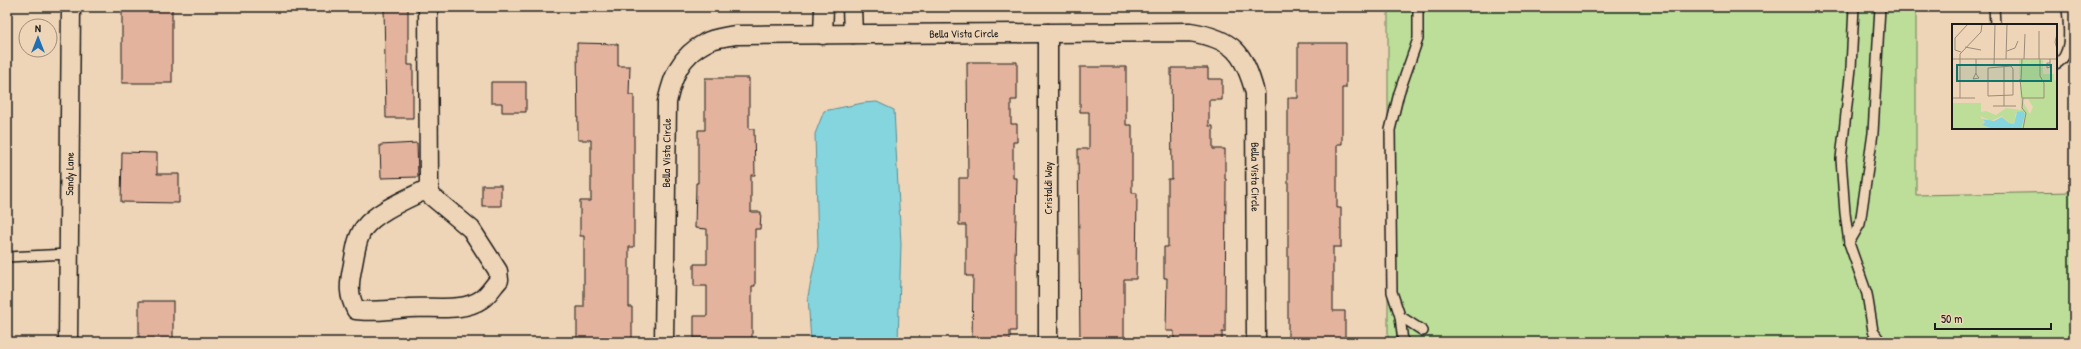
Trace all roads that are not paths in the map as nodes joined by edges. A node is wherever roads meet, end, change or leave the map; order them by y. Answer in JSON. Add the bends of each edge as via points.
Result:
{"nodes":[{"id":1,"x":71,"y":7,"type":"edge"},
{"id":2,"x":428,"y":7,"type":"edge"},
{"id":3,"x":824,"y":7,"type":"edge"},
{"id":4,"x":852,"y":7,"type":"edge"},
{"id":5,"x":1418,"y":7,"type":"edge"},
{"id":6,"x":1854,"y":7,"type":"edge"},
{"id":7,"x":1880,"y":7,"type":"edge"},
{"id":8,"x":1994,"y":7,"type":"edge"},
{"id":9,"x":2068,"y":7,"type":"edge"},
{"id":10,"x":1995,"y":24,"type":"edge"},
{"id":11,"x":1048,"y":33,"type":"junction"},
{"id":12,"x":853,"y":34,"type":"junction"},
{"id":13,"x":823,"y":35,"type":"junction"},
{"id":14,"x":2057,"y":64,"type":"edge"},
{"id":15,"x":429,"y":188,"type":"junction"},
{"id":16,"x":1849,"y":243,"type":"junction"},
{"id":17,"x":68,"y":254,"type":"junction"},
{"id":18,"x":7,"y":256,"type":"edge"},
{"id":19,"x":1400,"y":316,"type":"junction"},
{"id":20,"x":1423,"y":331,"type":"dead end"},
{"id":21,"x":68,"y":342,"type":"edge"},
{"id":22,"x":664,"y":342,"type":"edge"},
{"id":23,"x":1048,"y":342,"type":"edge"},
{"id":24,"x":1256,"y":342,"type":"edge"},
{"id":25,"x":1403,"y":342,"type":"edge"},
{"id":26,"x":1881,"y":342,"type":"edge"}],
"edges":[{"from":1,"to":17,"type":"street","name":"Sandy Lane"},
{"from":2,"to":15,"type":"street"},
{"from":3,"to":13,"type":"street"},
{"from":4,"to":12,"type":"street"},
{"from":5,"to":19,"type":"lane","via":[[1418,39],[1399,93],[1390,130],[1392,292]]},
{"from":6,"to":16,"type":"lane","via":[[1851,68],[1841,159]]},
{"from":7,"to":16,"type":"lane","via":[[1873,132],[1860,224]]},
{"from":8,"to":10,"type":"lane"},
{"from":9,"to":14,"type":"lane","via":[[2068,52]]},
{"from":11,"to":12,"type":"street","name":"Bella Vista Circle"},
{"from":11,"to":23,"type":"street","name":"Cristaldi Way"},
{"from":11,"to":24,"type":"street","name":"Bella Vista Circle","via":[[1190,32],[1214,36],[1236,50],[1249,70],[1255,93]]},
{"from":12,"to":13,"type":"street","name":"Bella Vista Circle"},
{"from":13,"to":22,"type":"street","name":"Bella Vista Circle","via":[[735,35],[706,42],[685,58],[672,78],[667,102]]},
{"from":15,"to":15,"type":"street","via":[[429,194],[471,229],[498,271],[498,280],[483,298],[468,305],[378,312],[356,310],[350,298],[351,278],[356,247],[364,228],[385,211]]},
{"from":16,"to":26,"type":"lane","via":[[1867,294],[1873,331]]},
{"from":17,"to":18,"type":"lane"},
{"from":17,"to":21,"type":"street","name":"Sandy Lane"},
{"from":19,"to":20,"type":"lane"},
{"from":19,"to":25,"type":"lane"}]}
